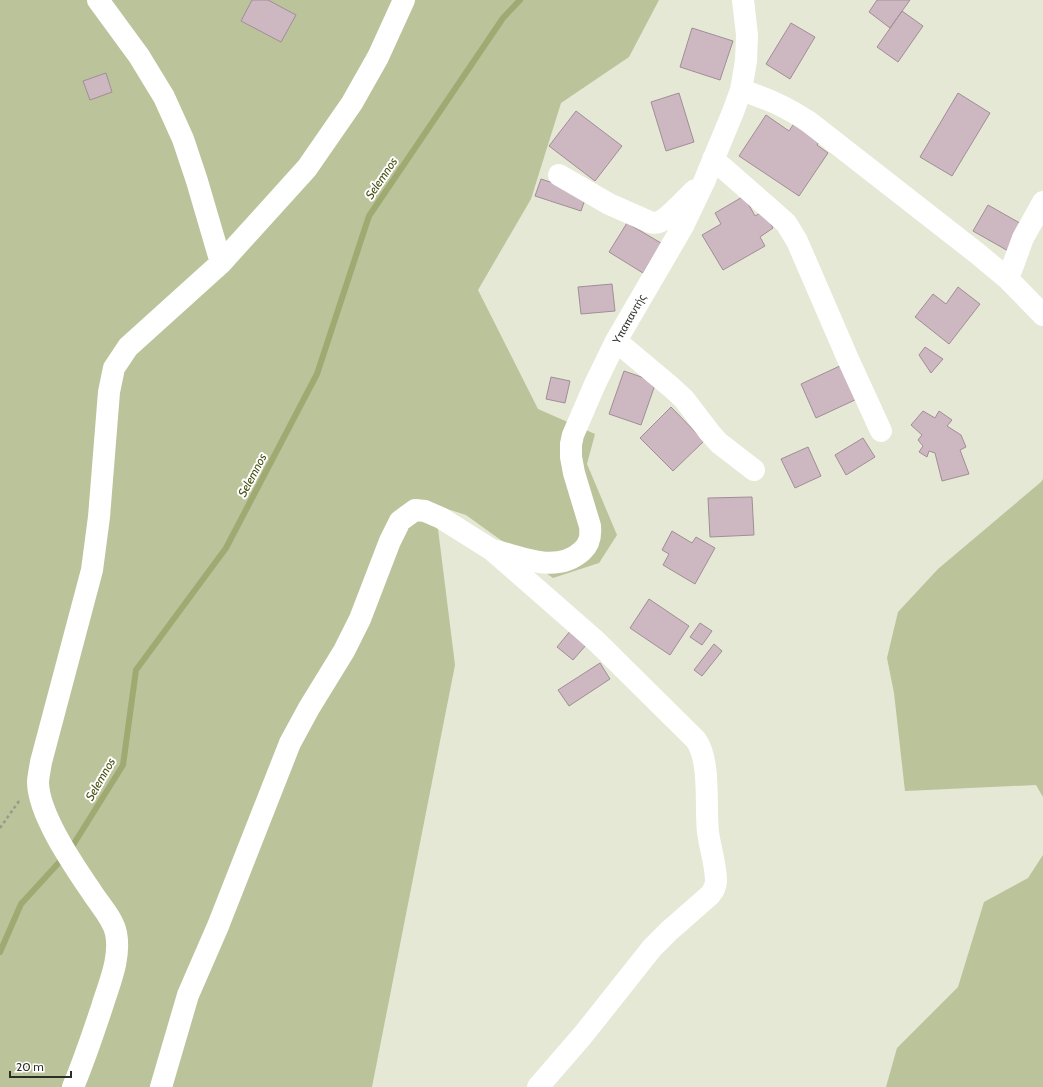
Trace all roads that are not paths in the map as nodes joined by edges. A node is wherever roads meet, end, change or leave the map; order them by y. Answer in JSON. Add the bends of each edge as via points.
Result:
{"nodes":[{"id":1,"x":98,"y":0,"type":"edge"},
{"id":2,"x":404,"y":0,"type":"edge"},
{"id":3,"x":743,"y":0,"type":"edge"},
{"id":4,"x":741,"y":90,"type":"junction"},
{"id":5,"x":713,"y":159,"type":"junction"},
{"id":6,"x":559,"y":175,"type":"dead end"},
{"id":7,"x":704,"y":182,"type":"junction"},
{"id":8,"x":1043,"y":202,"type":"edge"},
{"id":9,"x":221,"y":263,"type":"junction"},
{"id":10,"x":1008,"y":279,"type":"junction"},
{"id":11,"x":1043,"y":315,"type":"edge"},
{"id":12,"x":616,"y":341,"type":"junction"},
{"id":13,"x":881,"y":431,"type":"dead end"},
{"id":14,"x":754,"y":470,"type":"dead end"},
{"id":15,"x":492,"y":550,"type":"junction"},
{"id":16,"x":73,"y":1087,"type":"edge"},
{"id":17,"x":161,"y":1087,"type":"edge"},
{"id":18,"x":538,"y":1087,"type":"edge"}],
"edges":[{"from":1,"to":9,"type":"street","via":[[139,56],[164,97],[183,139]]},
{"from":2,"to":9,"type":"street","via":[[378,57],[352,104],[307,168]]},
{"from":3,"to":4,"type":"street","name":"Υπαπαντής","via":[[747,34]]},
{"from":4,"to":5,"type":"street","name":"Υπαπαντής"},
{"from":4,"to":10,"type":"street","via":[[778,103],[809,122]]},
{"from":5,"to":7,"type":"street","name":"Υπαπαντής"},
{"from":5,"to":13,"type":"street","via":[[791,230]]},
{"from":6,"to":7,"type":"street","via":[[609,204],[654,223],[669,216]]},
{"from":7,"to":12,"type":"street","name":"Υπαπαντής","via":[[683,226]]},
{"from":8,"to":10,"type":"street","via":[[1023,238]]},
{"from":9,"to":16,"type":"street","via":[[128,347],[114,368],[109,392],[92,570],[41,762],[38,783],[47,814],[67,854],[116,932],[114,968]]},
{"from":10,"to":11,"type":"street"},
{"from":12,"to":14,"type":"street","via":[[672,387],[719,443]]},
{"from":12,"to":15,"type":"street","name":"Υπαπαντής","via":[[595,384],[571,444],[574,474],[590,526],[590,540],[586,548],[570,560],[559,563],[535,562]]},
{"from":15,"to":17,"type":"street","via":[[425,511],[415,510],[400,521],[360,619],[290,743],[188,995]]},
{"from":15,"to":18,"type":"street","via":[[596,641],[696,740],[702,751],[705,771],[708,832],[716,881],[710,895],[652,948]]}]}
